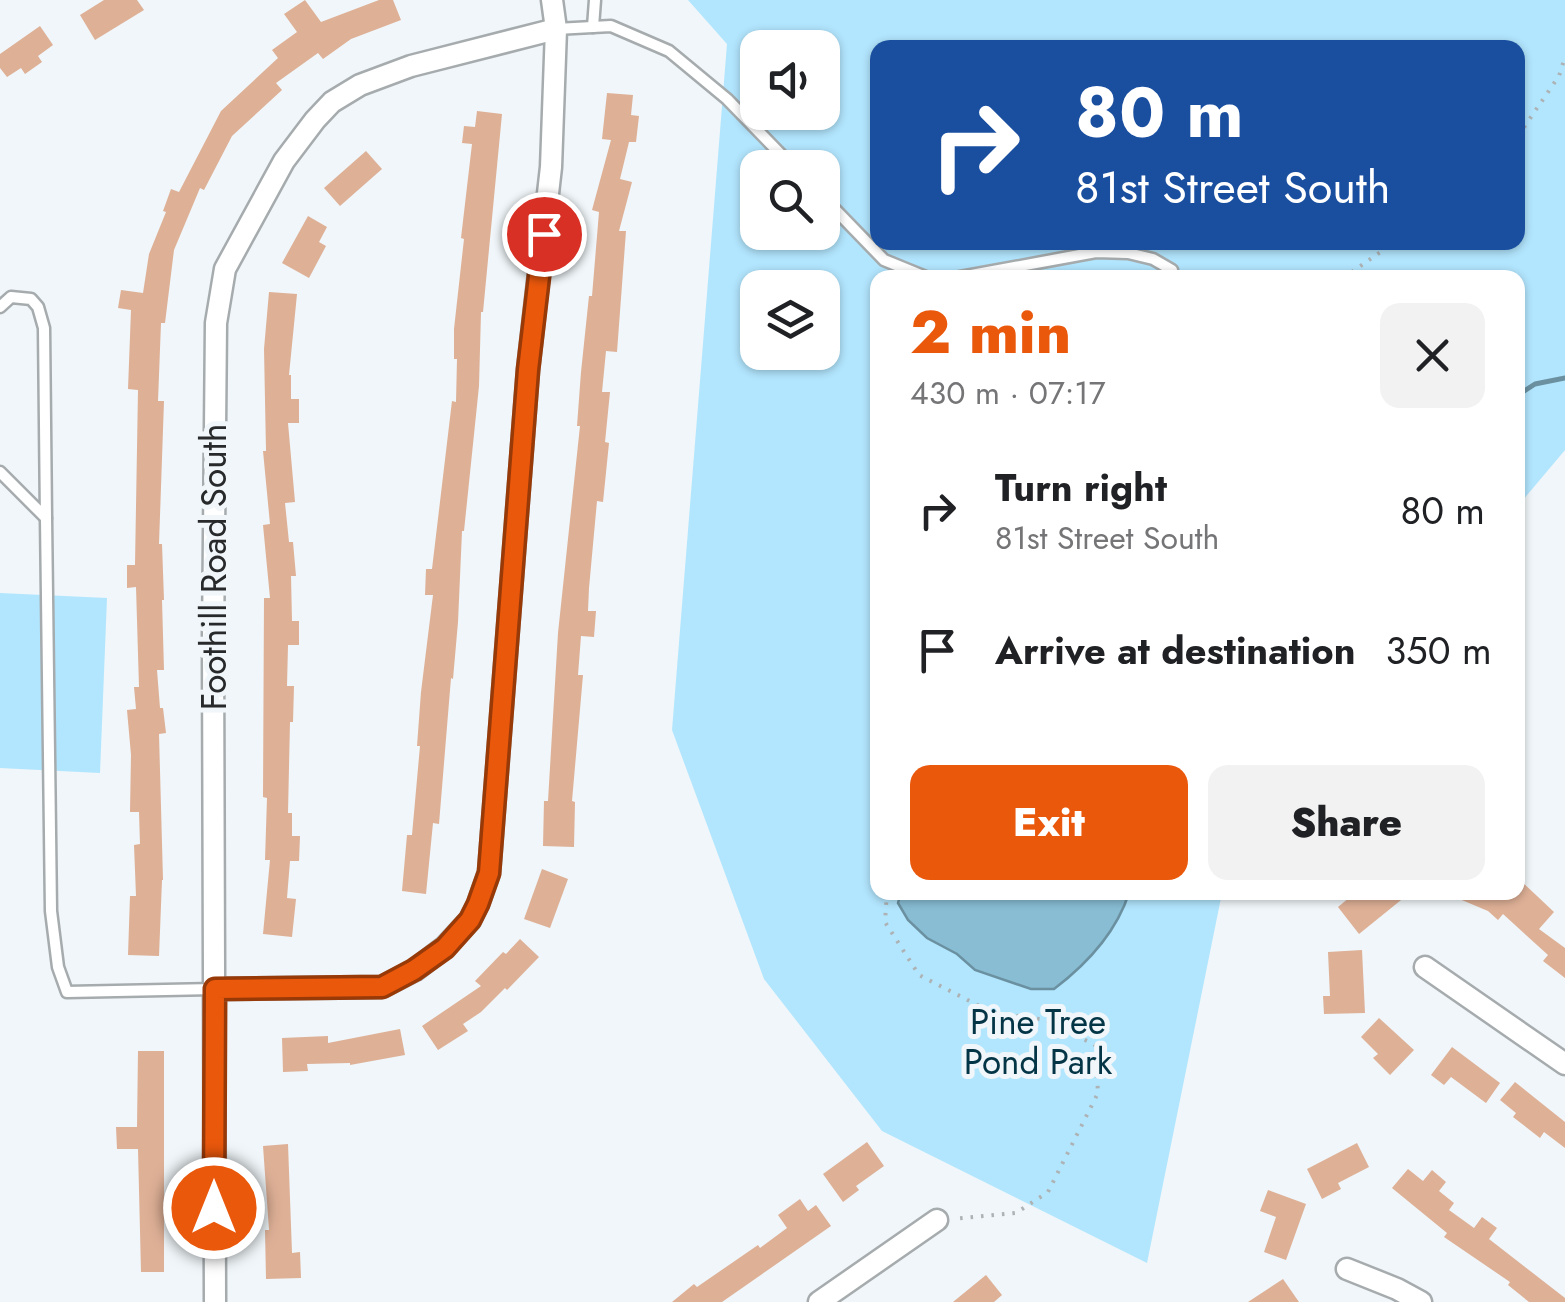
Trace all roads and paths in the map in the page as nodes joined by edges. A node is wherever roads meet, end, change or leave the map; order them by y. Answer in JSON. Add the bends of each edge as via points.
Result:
{"nodes":[{"id":1,"x":552,"y":0,"type":"edge"},
{"id":2,"x":595,"y":0,"type":"edge"},
{"id":3,"x":594,"y":27,"type":"junction"},
{"id":4,"x":556,"y":29,"type":"junction"},
{"id":5,"x":1565,"y":57,"type":"edge"},
{"id":6,"x":1525,"y":126,"type":"edge"},
{"id":7,"x":777,"y":150,"type":"edge"},
{"id":8,"x":840,"y":215,"type":"edge"},
{"id":9,"x":870,"y":246,"type":"edge"},
{"id":10,"x":874,"y":250,"type":"edge"},
{"id":11,"x":1383,"y":250,"type":"edge"},
{"id":12,"x":908,"y":270,"type":"edge"},
{"id":13,"x":998,"y":270,"type":"edge"},
{"id":14,"x":1172,"y":270,"type":"dead end"},
{"id":15,"x":1354,"y":270,"type":"edge"},
{"id":16,"x":0,"y":307,"type":"edge"},
{"id":17,"x":0,"y":472,"type":"edge"},
{"id":18,"x":46,"y":518,"type":"junction"},
{"id":19,"x":886,"y":900,"type":"edge"},
{"id":20,"x":1425,"y":967,"type":"dead end"},
{"id":21,"x":215,"y":989,"type":"junction"},
{"id":22,"x":1565,"y":1064,"type":"edge"},
{"id":23,"x":937,"y":1220,"type":"joint"},
{"id":24,"x":1348,"y":1269,"type":"dead end"},
{"id":25,"x":215,"y":1302,"type":"edge"},
{"id":26,"x":819,"y":1302,"type":"edge"},
{"id":27,"x":1422,"y":1302,"type":"edge"}],
"edges":[{"from":1,"to":4,"type":"street"},
{"from":2,"to":3,"type":"lane"},
{"from":3,"to":4,"type":"lane"},
{"from":3,"to":7,"type":"lane","via":[[611,26],[670,51]]},
{"from":4,"to":21,"type":"street","name":"Foothill Road South","via":[[410,66],[332,102],[284,160],[225,270],[216,322]]},
{"from":4,"to":21,"type":"street","via":[[552,167],[528,370],[489,873],[478,904],[445,948],[382,987]]},
{"from":5,"to":6,"type":"path"},
{"from":8,"to":9,"type":"lane"},
{"from":10,"to":12,"type":"lane"},
{"from":11,"to":15,"type":"path"},
{"from":13,"to":14,"type":"lane","via":[[1096,252],[1128,253]]},
{"from":16,"to":18,"type":"lane","via":[[11,297],[31,299],[44,328]]},
{"from":17,"to":18,"type":"lane"},
{"from":18,"to":21,"type":"lane","via":[[50,911],[58,967],[68,992]]},
{"from":19,"to":23,"type":"path","via":[[885,922],[918,975],[991,1012],[1046,1020],[1095,1045],[1098,1093],[1048,1192],[1016,1213]]},
{"from":20,"to":22,"type":"street"},
{"from":21,"to":25,"type":"street","name":"Foothill Road South"},
{"from":23,"to":26,"type":"street"},
{"from":24,"to":27,"type":"street"}]}
